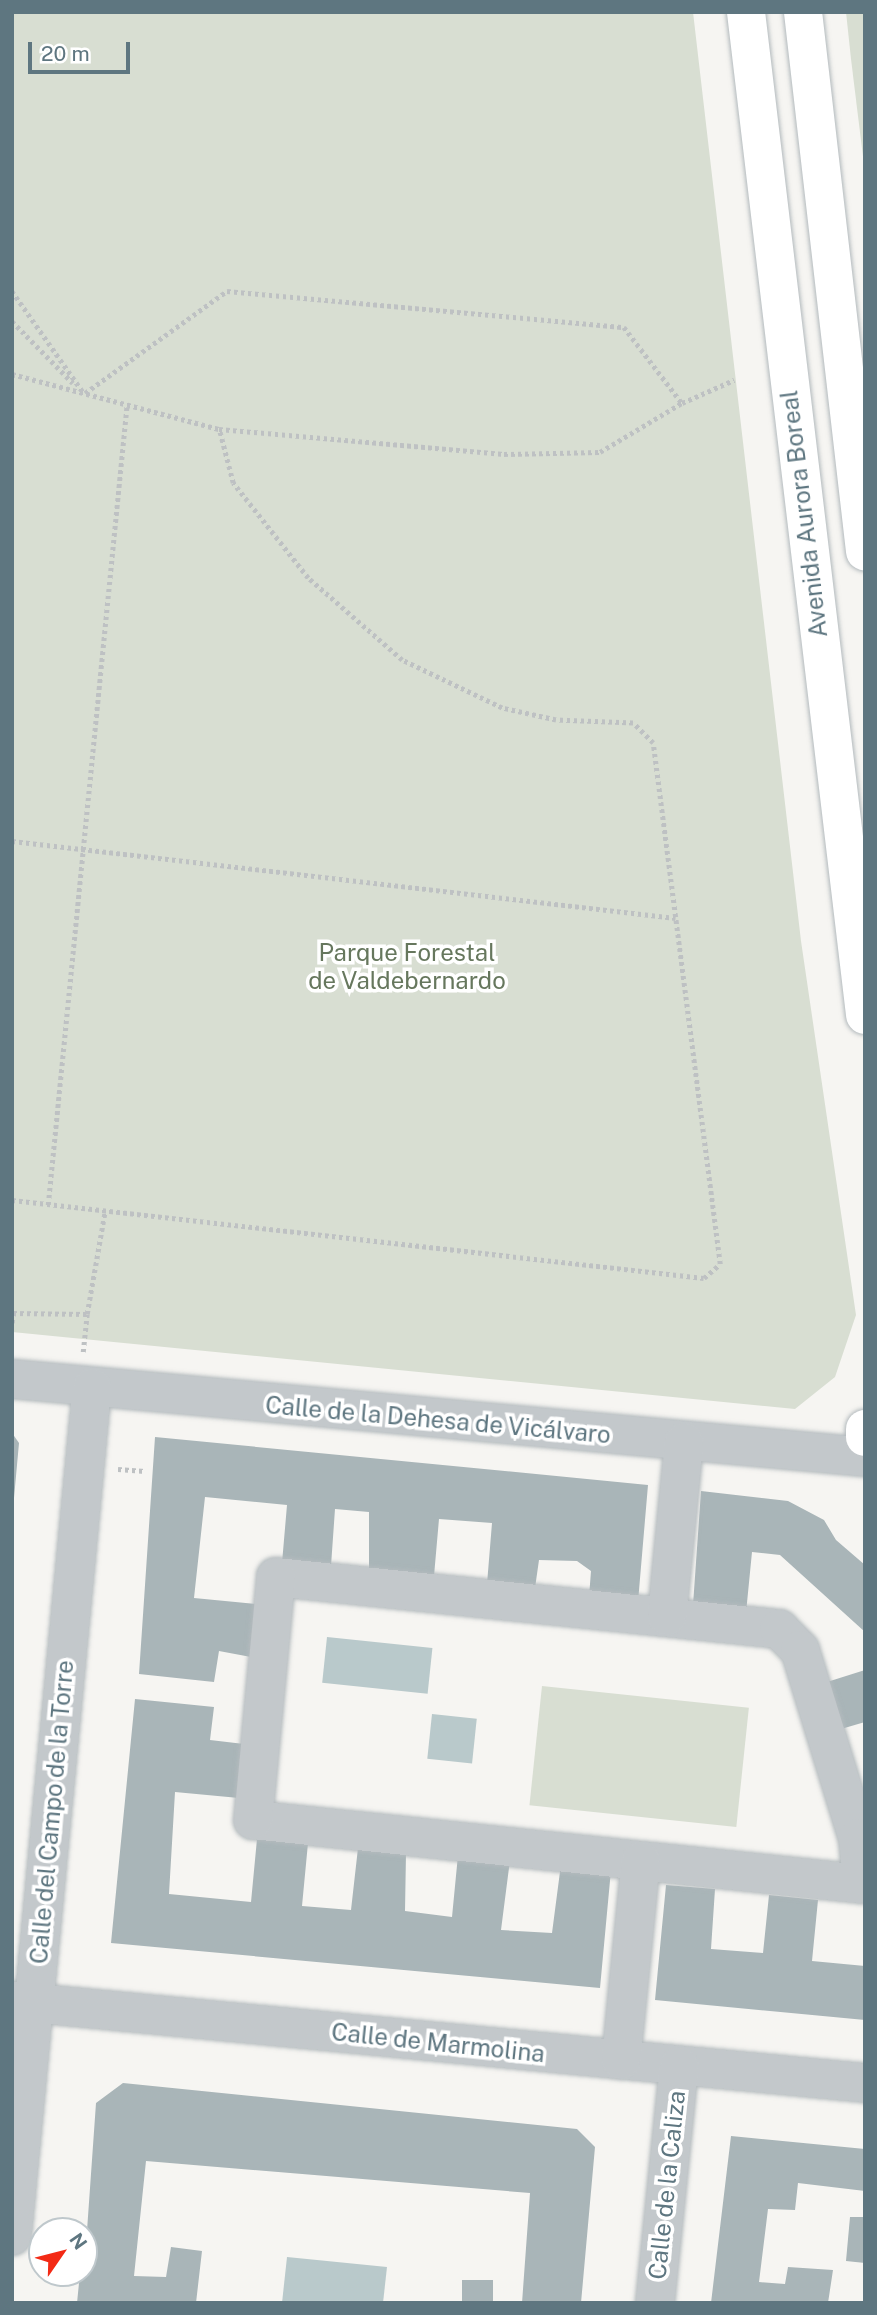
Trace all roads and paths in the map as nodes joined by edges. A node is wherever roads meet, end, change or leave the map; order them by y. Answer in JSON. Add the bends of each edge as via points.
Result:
{"nodes":[{"id":1,"x":746,"y":12,"type":"edge"},
{"id":2,"x":803,"y":12,"type":"edge"},
{"id":3,"x":12,"y":291,"type":"edge"},
{"id":4,"x":12,"y":321,"type":"edge"},
{"id":5,"x":12,"y":374,"type":"edge"},
{"id":6,"x":734,"y":380,"type":"dead end"},
{"id":7,"x":84,"y":393,"type":"junction"},
{"id":8,"x":682,"y":403,"type":"junction"},
{"id":9,"x":127,"y":404,"type":"junction"},
{"id":10,"x":219,"y":429,"type":"junction"},
{"id":11,"x":865,"y":551,"type":"edge"},
{"id":12,"x":12,"y":841,"type":"edge"},
{"id":13,"x":80,"y":849,"type":"junction"},
{"id":14,"x":676,"y":918,"type":"junction"},
{"id":15,"x":865,"y":1015,"type":"edge"},
{"id":16,"x":12,"y":1200,"type":"edge"},
{"id":17,"x":48,"y":1205,"type":"junction"},
{"id":18,"x":105,"y":1211,"type":"junction"},
{"id":19,"x":87,"y":1314,"type":"junction"},
{"id":20,"x":12,"y":1323,"type":"edge"},
{"id":21,"x":88,"y":1370,"type":"junction"},
{"id":22,"x":12,"y":1379,"type":"edge"},
{"id":23,"x":865,"y":1429,"type":"edge"},
{"id":24,"x":865,"y":1437,"type":"edge"},
{"id":25,"x":684,"y":1443,"type":"junction"},
{"id":26,"x":865,"y":1457,"type":"edge"},
{"id":27,"x":108,"y":1469,"type":"dead end"},
{"id":28,"x":145,"y":1471,"type":"dead end"},
{"id":29,"x":667,"y":1616,"type":"junction"},
{"id":30,"x":640,"y":1861,"type":"junction"},
{"id":31,"x":23,"y":2002,"type":"edge"},
{"id":32,"x":621,"y":2060,"type":"junction"},
{"id":33,"x":679,"y":2066,"type":"junction"},
{"id":34,"x":865,"y":2084,"type":"edge"},
{"id":35,"x":12,"y":2236,"type":"edge"},
{"id":36,"x":655,"y":2303,"type":"edge"}],
"edges":[{"from":1,"to":15,"type":"main road","name":"Avenida Aurora Boreal"},
{"from":2,"to":11,"type":"main road"},
{"from":3,"to":7,"type":"path"},
{"from":4,"to":7,"type":"path"},
{"from":5,"to":7,"type":"path"},
{"from":6,"to":8,"type":"path"},
{"from":7,"to":8,"type":"path","via":[[227,291],[624,327]]},
{"from":7,"to":9,"type":"path"},
{"from":8,"to":10,"type":"path","via":[[600,452],[504,454]]},
{"from":9,"to":10,"type":"path"},
{"from":9,"to":13,"type":"path"},
{"from":10,"to":14,"type":"path","via":[[233,483],[308,578],[402,660],[502,708],[556,720],[633,723],[653,743]]},
{"from":12,"to":13,"type":"path"},
{"from":13,"to":14,"type":"path"},
{"from":13,"to":17,"type":"path"},
{"from":14,"to":18,"type":"path","via":[[720,1264],[704,1278]]},
{"from":16,"to":17,"type":"path"},
{"from":17,"to":18,"type":"path"},
{"from":18,"to":19,"type":"path"},
{"from":19,"to":20,"type":"path","via":[[13,1313]]},
{"from":19,"to":21,"type":"path"},
{"from":21,"to":22,"type":"street","name":"Calle de la Dehesa de Vicálvaro"},
{"from":21,"to":25,"type":"street","name":"Calle de la Dehesa de Vicálvaro"},
{"from":21,"to":31,"type":"street","name":"Calle del Campo de la Torre"},
{"from":23,"to":24,"type":"main road"},
{"from":25,"to":26,"type":"street","name":"Calle de la Dehesa de Vicálvaro"},
{"from":25,"to":29,"type":"street"},
{"from":27,"to":28,"type":"path"},
{"from":29,"to":30,"type":"street","via":[[779,1629],[800,1650],[859,1838],[862,1884]]},
{"from":29,"to":30,"type":"street","via":[[276,1577],[253,1820]]},
{"from":30,"to":32,"type":"street"},
{"from":31,"to":32,"type":"street","name":"Calle de Marmolina"},
{"from":31,"to":35,"type":"street","name":"Calle del Campo de la Torre"},
{"from":32,"to":33,"type":"street","name":"Calle de Marmolina"},
{"from":33,"to":34,"type":"street","name":"Calle de Marmolina"},
{"from":33,"to":36,"type":"street","name":"Calle de la Caliza"}]}
